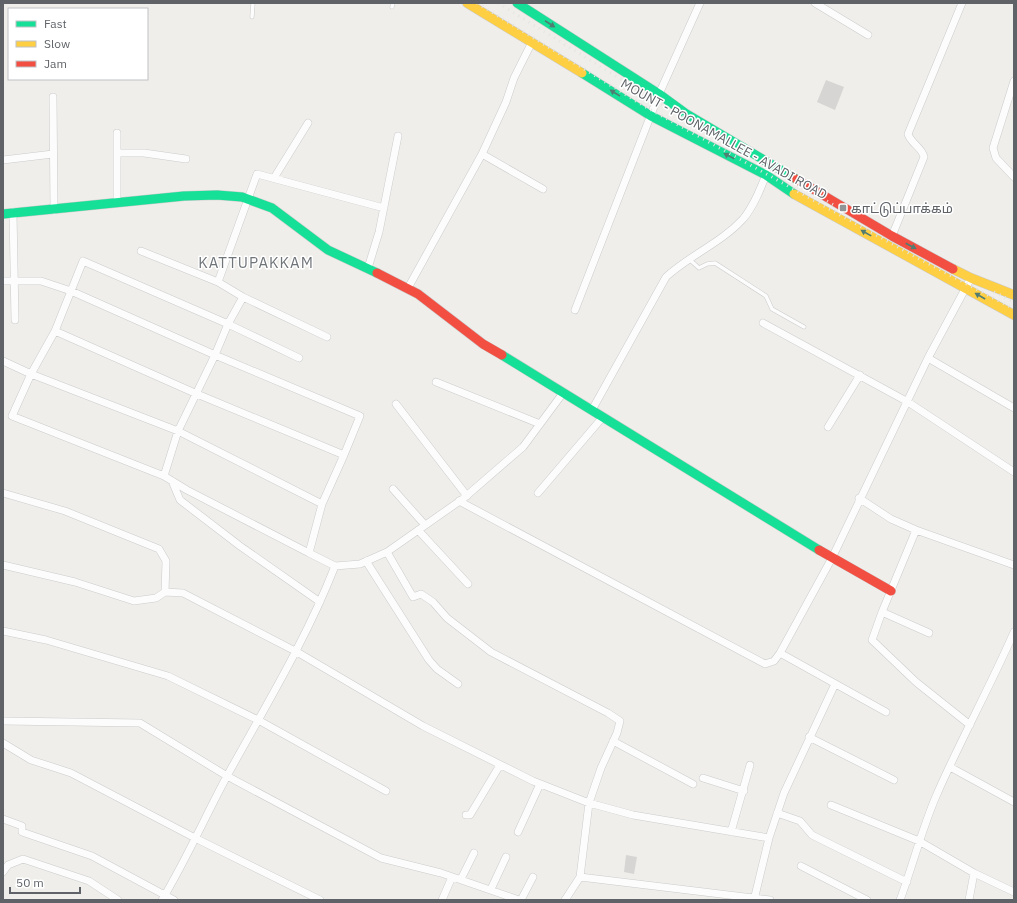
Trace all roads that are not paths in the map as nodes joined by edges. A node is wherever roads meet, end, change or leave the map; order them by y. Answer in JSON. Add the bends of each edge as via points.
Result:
{"nodes":[{"id":1,"x":253,"y":3,"type":"edge"},
{"id":2,"x":467,"y":3,"type":"edge"},
{"id":3,"x":517,"y":3,"type":"edge"},
{"id":4,"x":700,"y":3,"type":"edge"},
{"id":5,"x":816,"y":3,"type":"edge"},
{"id":6,"x":962,"y":3,"type":"edge"},
{"id":7,"x":531,"y":7,"type":"edge"},
{"id":8,"x":252,"y":18,"type":"dead end"},
{"id":9,"x":868,"y":35,"type":"dead end"},
{"id":10,"x":532,"y":42,"type":"junction"},
{"id":11,"x":1014,"y":82,"type":"edge"},
{"id":12,"x":660,"y":94,"type":"junction"},
{"id":13,"x":53,"y":97,"type":"dead end"},
{"id":14,"x":651,"y":116,"type":"junction"},
{"id":15,"x":308,"y":123,"type":"dead end"},
{"id":16,"x":117,"y":133,"type":"dead end"},
{"id":17,"x":398,"y":136,"type":"dead end"},
{"id":18,"x":117,"y":153,"type":"junction"},
{"id":19,"x":53,"y":154,"type":"junction"},
{"id":20,"x":482,"y":154,"type":"junction"},
{"id":21,"x":186,"y":159,"type":"dead end"},
{"id":22,"x":3,"y":160,"type":"edge"},
{"id":23,"x":770,"y":164,"type":"junction"},
{"id":24,"x":766,"y":175,"type":"junction"},
{"id":25,"x":1014,"y":177,"type":"edge"},
{"id":26,"x":274,"y":178,"type":"junction"},
{"id":27,"x":543,"y":189,"type":"dead end"},
{"id":28,"x":249,"y":199,"type":"junction"},
{"id":29,"x":117,"y":202,"type":"junction"},
{"id":30,"x":384,"y":208,"type":"junction"},
{"id":31,"x":54,"y":210,"type":"junction"},
{"id":32,"x":13,"y":212,"type":"junction"},
{"id":33,"x":3,"y":214,"type":"edge"},
{"id":34,"x":892,"y":236,"type":"junction"},
{"id":35,"x":141,"y":251,"type":"dead end"},
{"id":36,"x":689,"y":259,"type":"junction"},
{"id":37,"x":368,"y":268,"type":"junction"},
{"id":38,"x":971,"y":278,"type":"junction"},
{"id":39,"x":3,"y":281,"type":"edge"},
{"id":40,"x":15,"y":281,"type":"junction"},
{"id":41,"x":218,"y":282,"type":"junction"},
{"id":42,"x":966,"y":287,"type":"junction"},
{"id":43,"x":408,"y":288,"type":"junction"},
{"id":44,"x":71,"y":291,"type":"junction"},
{"id":45,"x":1014,"y":295,"type":"edge"},
{"id":46,"x":243,"y":297,"type":"junction"},
{"id":47,"x":575,"y":310,"type":"dead end"},
{"id":48,"x":1014,"y":315,"type":"edge"},
{"id":49,"x":16,"y":320,"type":"dead end"},
{"id":50,"x":228,"y":324,"type":"junction"},
{"id":51,"x":763,"y":324,"type":"dead end"},
{"id":52,"x":804,"y":327,"type":"dead end"},
{"id":53,"x":56,"y":331,"type":"junction"},
{"id":54,"x":327,"y":336,"type":"dead end"},
{"id":55,"x":215,"y":355,"type":"junction"},
{"id":56,"x":299,"y":358,"type":"dead end"},
{"id":57,"x":928,"y":358,"type":"junction"},
{"id":58,"x":3,"y":361,"type":"edge"},
{"id":59,"x":31,"y":374,"type":"junction"},
{"id":60,"x":860,"y":375,"type":"junction"},
{"id":61,"x":436,"y":382,"type":"dead end"},
{"id":62,"x":563,"y":393,"type":"junction"},
{"id":63,"x":197,"y":394,"type":"junction"},
{"id":64,"x":908,"y":402,"type":"junction"},
{"id":65,"x":396,"y":404,"type":"dead end"},
{"id":66,"x":1014,"y":408,"type":"edge"},
{"id":67,"x":592,"y":410,"type":"junction"},
{"id":68,"x":602,"y":418,"type":"junction"},
{"id":69,"x":540,"y":424,"type":"junction"},
{"id":70,"x":828,"y":427,"type":"dead end"},
{"id":71,"x":178,"y":431,"type":"junction"},
{"id":72,"x":344,"y":455,"type":"junction"},
{"id":73,"x":1014,"y":472,"type":"edge"},
{"id":74,"x":164,"y":476,"type":"junction"},
{"id":75,"x":172,"y":480,"type":"junction"},
{"id":76,"x":393,"y":489,"type":"dead end"},
{"id":77,"x":3,"y":493,"type":"edge"},
{"id":78,"x":538,"y":493,"type":"dead end"},
{"id":79,"x":467,"y":496,"type":"junction"},
{"id":80,"x":859,"y":498,"type":"junction"},
{"id":81,"x":459,"y":501,"type":"junction"},
{"id":82,"x":322,"y":504,"type":"junction"},
{"id":83,"x":425,"y":525,"type":"junction"},
{"id":84,"x":418,"y":530,"type":"junction"},
{"id":85,"x":916,"y":530,"type":"junction"},
{"id":86,"x":387,"y":552,"type":"junction"},
{"id":87,"x":309,"y":553,"type":"junction"},
{"id":88,"x":832,"y":558,"type":"junction"},
{"id":89,"x":366,"y":561,"type":"junction"},
{"id":90,"x":3,"y":565,"type":"edge"},
{"id":91,"x":1014,"y":565,"type":"edge"},
{"id":92,"x":335,"y":566,"type":"junction"},
{"id":93,"x":468,"y":584,"type":"dead end"},
{"id":94,"x":165,"y":592,"type":"junction"},
{"id":95,"x":891,"y":592,"type":"junction"},
{"id":96,"x":320,"y":602,"type":"junction"},
{"id":97,"x":882,"y":612,"type":"junction"},
{"id":98,"x":3,"y":631,"type":"edge"},
{"id":99,"x":929,"y":632,"type":"dead end"},
{"id":100,"x":1014,"y":632,"type":"edge"},
{"id":101,"x":297,"y":652,"type":"junction"},
{"id":102,"x":780,"y":653,"type":"junction"},
{"id":103,"x":458,"y":684,"type":"dead end"},
{"id":104,"x":835,"y":684,"type":"junction"},
{"id":105,"x":886,"y":712,"type":"dead end"},
{"id":106,"x":3,"y":721,"type":"edge"},
{"id":107,"x":260,"y":721,"type":"junction"},
{"id":108,"x":970,"y":725,"type":"junction"},
{"id":109,"x":809,"y":737,"type":"junction"},
{"id":110,"x":613,"y":741,"type":"junction"},
{"id":111,"x":3,"y":743,"type":"edge"},
{"id":112,"x":500,"y":765,"type":"junction"},
{"id":113,"x":750,"y":765,"type":"dead end"},
{"id":114,"x":950,"y":767,"type":"junction"},
{"id":115,"x":227,"y":776,"type":"junction"},
{"id":116,"x":703,"y":778,"type":"dead end"},
{"id":117,"x":894,"y":780,"type":"dead end"},
{"id":118,"x":540,"y":784,"type":"junction"},
{"id":119,"x":693,"y":784,"type":"dead end"},
{"id":120,"x":386,"y":791,"type":"dead end"},
{"id":121,"x":744,"y":791,"type":"junction"},
{"id":122,"x":1014,"y":802,"type":"edge"},
{"id":123,"x":589,"y":803,"type":"junction"},
{"id":124,"x":831,"y":805,"type":"dead end"},
{"id":125,"x":777,"y":813,"type":"junction"},
{"id":126,"x":466,"y":815,"type":"dead end"},
{"id":127,"x":3,"y":819,"type":"edge"},
{"id":128,"x":518,"y":832,"type":"dead end"},
{"id":129,"x":731,"y":832,"type":"junction"},
{"id":130,"x":195,"y":838,"type":"junction"},
{"id":131,"x":769,"y":838,"type":"junction"},
{"id":132,"x":919,"y":842,"type":"junction"},
{"id":133,"x":474,"y":852,"type":"dead end"},
{"id":134,"x":506,"y":857,"type":"dead end"},
{"id":135,"x":801,"y":866,"type":"dead end"},
{"id":136,"x":3,"y":872,"type":"edge"},
{"id":137,"x":974,"y":873,"type":"junction"},
{"id":138,"x":452,"y":876,"type":"junction"},
{"id":139,"x":580,"y":877,"type":"junction"},
{"id":140,"x":533,"y":878,"type":"dead end"},
{"id":141,"x":460,"y":880,"type":"junction"},
{"id":142,"x":907,"y":882,"type":"junction"},
{"id":143,"x":490,"y":889,"type":"junction"},
{"id":144,"x":1014,"y":892,"type":"edge"},
{"id":145,"x":164,"y":898,"type":"edge"},
{"id":146,"x":754,"y":898,"type":"edge"},
{"id":147,"x":118,"y":900,"type":"edge"},
{"id":148,"x":174,"y":900,"type":"edge"},
{"id":149,"x":320,"y":900,"type":"edge"},
{"id":150,"x":442,"y":900,"type":"edge"},
{"id":151,"x":520,"y":900,"type":"edge"},
{"id":152,"x":565,"y":900,"type":"edge"},
{"id":153,"x":770,"y":900,"type":"edge"},
{"id":154,"x":867,"y":900,"type":"edge"},
{"id":155,"x":900,"y":900,"type":"edge"},
{"id":156,"x":969,"y":900,"type":"edge"}],
"edges":[{"from":1,"to":8,"type":"lane"},
{"from":2,"to":10,"type":"main road","name":"MOUNT - POONAMALLEE - AVADI ROAD"},
{"from":3,"to":7,"type":"main road","name":"MOUNT - POONAMALLEE - AVADI ROAD"},
{"from":4,"to":12,"type":"street"},
{"from":5,"to":9,"type":"street"},
{"from":6,"to":34,"type":"street","via":[[908,134],[924,156]]},
{"from":7,"to":12,"type":"main road","name":"MOUNT - POONAMALLEE - AVADI ROAD","one_way":true},
{"from":14,"to":10,"type":"main road","name":"MOUNT - POONAMALLEE - AVADI ROAD","one_way":true},
{"from":10,"to":20,"type":"street"},
{"from":11,"to":25,"type":"street","via":[[993,148],[996,158]]},
{"from":12,"to":14,"type":"street"},
{"from":12,"to":23,"type":"main road","name":"MOUNT - POONAMALLEE - AVADI ROAD","via":[[685,113]]},
{"from":13,"to":19,"type":"street"},
{"from":24,"to":14,"type":"main road","name":"MOUNT - POONAMALLEE - AVADI ROAD","one_way":true},
{"from":14,"to":47,"type":"street"},
{"from":15,"to":26,"type":"street"},
{"from":16,"to":18,"type":"street"},
{"from":17,"to":30,"type":"street"},
{"from":18,"to":21,"type":"street","via":[[144,153]]},
{"from":18,"to":29,"type":"street"},
{"from":19,"to":22,"type":"street"},
{"from":19,"to":31,"type":"street"},
{"from":20,"to":27,"type":"street"},
{"from":20,"to":43,"type":"street"},
{"from":23,"to":24,"type":"street"},
{"from":23,"to":34,"type":"main road","name":"MOUNT - POONAMALLEE - AVADI ROAD"},
{"from":24,"to":36,"type":"street","via":[[743,219],[720,239]]},
{"from":42,"to":24,"type":"main road","name":"MOUNT - POONAMALLEE - AVADI ROAD","one_way":true,"via":[[782,187]]},
{"from":26,"to":28,"type":"street","via":[[257,174]]},
{"from":26,"to":30,"type":"street"},
{"from":28,"to":29,"type":"main road","via":[[230,195]]},
{"from":28,"to":37,"type":"main road","via":[[286,216],[330,251]]},
{"from":28,"to":41,"type":"street"},
{"from":29,"to":31,"type":"main road"},
{"from":30,"to":37,"type":"street"},
{"from":31,"to":32,"type":"main road"},
{"from":32,"to":33,"type":"main road"},
{"from":32,"to":40,"type":"street"},
{"from":34,"to":38,"type":"main road","name":"MOUNT - POONAMALLEE - AVADI ROAD","one_way":true},
{"from":35,"to":41,"type":"street"},
{"from":36,"to":52,"type":"lane","via":[[699,268],[715,264],[766,296],[772,309]]},
{"from":36,"to":67,"type":"street","via":[[666,277]]},
{"from":37,"to":43,"type":"main road"},
{"from":38,"to":42,"type":"street"},
{"from":38,"to":45,"type":"main road","name":"MOUNT - POONAMALLEE - AVADI ROAD"},
{"from":39,"to":40,"type":"street"},
{"from":40,"to":44,"type":"street","via":[[41,281]]},
{"from":40,"to":49,"type":"street"},
{"from":41,"to":46,"type":"street"},
{"from":48,"to":42,"type":"main road","name":"MOUNT - POONAMALLEE - AVADI ROAD","one_way":true},
{"from":42,"to":57,"type":"street"},
{"from":43,"to":62,"type":"main road","via":[[440,309],[483,344]]},
{"from":44,"to":50,"type":"street","via":[[83,261]]},
{"from":44,"to":53,"type":"street"},
{"from":44,"to":55,"type":"street"},
{"from":46,"to":50,"type":"street"},
{"from":46,"to":54,"type":"street"},
{"from":50,"to":55,"type":"street"},
{"from":50,"to":56,"type":"street"},
{"from":51,"to":60,"type":"street"},
{"from":53,"to":59,"type":"street"},
{"from":53,"to":63,"type":"street"},
{"from":55,"to":63,"type":"street"},
{"from":55,"to":72,"type":"street","via":[[360,416]]},
{"from":57,"to":64,"type":"street"},
{"from":57,"to":66,"type":"street"},
{"from":58,"to":59,"type":"street"},
{"from":59,"to":71,"type":"street"},
{"from":59,"to":74,"type":"street","via":[[12,416]]},
{"from":60,"to":64,"type":"street"},
{"from":60,"to":70,"type":"street"},
{"from":61,"to":69,"type":"street"},
{"from":62,"to":67,"type":"main road"},
{"from":62,"to":69,"type":"street"},
{"from":63,"to":71,"type":"street"},
{"from":63,"to":72,"type":"street"},
{"from":64,"to":73,"type":"street"},
{"from":64,"to":80,"type":"street"},
{"from":65,"to":79,"type":"street"},
{"from":67,"to":68,"type":"main road"},
{"from":68,"to":78,"type":"street"},
{"from":68,"to":88,"type":"main road"},
{"from":69,"to":79,"type":"street","via":[[524,447]]},
{"from":71,"to":74,"type":"street"},
{"from":71,"to":82,"type":"street"},
{"from":72,"to":82,"type":"street"},
{"from":74,"to":75,"type":"street"},
{"from":75,"to":87,"type":"street"},
{"from":75,"to":96,"type":"street","via":[[180,500]]},
{"from":76,"to":83,"type":"street"},
{"from":77,"to":94,"type":"street","via":[[65,511],[159,549],[166,562]]},
{"from":79,"to":81,"type":"street"},
{"from":80,"to":85,"type":"street","via":[[891,519]]},
{"from":80,"to":88,"type":"street"},
{"from":81,"to":83,"type":"street"},
{"from":81,"to":102,"type":"street","via":[[765,664],[774,661]]},
{"from":82,"to":87,"type":"street"},
{"from":83,"to":84,"type":"street"},
{"from":84,"to":86,"type":"street"},
{"from":84,"to":93,"type":"street"},
{"from":85,"to":91,"type":"street"},
{"from":85,"to":95,"type":"street"},
{"from":86,"to":89,"type":"street"},
{"from":86,"to":110,"type":"street","via":[[413,597],[421,594],[433,602],[446,618],[491,652],[620,721]]},
{"from":87,"to":92,"type":"street"},
{"from":88,"to":95,"type":"main road"},
{"from":88,"to":102,"type":"street"},
{"from":89,"to":92,"type":"street","via":[[360,564]]},
{"from":89,"to":103,"type":"street","via":[[429,660]]},
{"from":90,"to":94,"type":"street","via":[[75,582],[134,601],[156,598]]},
{"from":92,"to":96,"type":"street"},
{"from":94,"to":101,"type":"street","via":[[183,593]]},
{"from":95,"to":97,"type":"street"},
{"from":96,"to":101,"type":"street"},
{"from":97,"to":99,"type":"street"},
{"from":97,"to":108,"type":"street","via":[[872,640],[916,682]]},
{"from":98,"to":107,"type":"street","via":[[46,640],[168,676]]},
{"from":100,"to":108,"type":"street"},
{"from":101,"to":107,"type":"street"},
{"from":101,"to":112,"type":"street","via":[[423,726]]},
{"from":102,"to":104,"type":"street"},
{"from":104,"to":105,"type":"street"},
{"from":104,"to":109,"type":"street"},
{"from":106,"to":115,"type":"street","via":[[140,723]]},
{"from":107,"to":115,"type":"street"},
{"from":107,"to":120,"type":"street"},
{"from":108,"to":114,"type":"street"},
{"from":109,"to":117,"type":"street"},
{"from":109,"to":125,"type":"street"},
{"from":110,"to":119,"type":"street"},
{"from":110,"to":123,"type":"street"},
{"from":111,"to":130,"type":"street","via":[[31,760],[71,773]]},
{"from":112,"to":118,"type":"street"},
{"from":112,"to":126,"type":"street","via":[[470,815]]},
{"from":113,"to":121,"type":"street"},
{"from":114,"to":122,"type":"street"},
{"from":114,"to":132,"type":"street","via":[[937,793]]},
{"from":115,"to":130,"type":"street"},
{"from":115,"to":138,"type":"street","via":[[381,858]]},
{"from":116,"to":121,"type":"street"},
{"from":118,"to":123,"type":"street"},
{"from":118,"to":128,"type":"street"},
{"from":121,"to":129,"type":"street"},
{"from":123,"to":129,"type":"street","via":[[654,819]]},
{"from":123,"to":139,"type":"street"},
{"from":124,"to":132,"type":"street"},
{"from":125,"to":131,"type":"street"},
{"from":125,"to":142,"type":"street","via":[[800,821],[818,838]]},
{"from":127,"to":145,"type":"street","via":[[22,826],[22,832],[92,856]]},
{"from":129,"to":131,"type":"street"},
{"from":130,"to":145,"type":"street"},
{"from":130,"to":149,"type":"street"},
{"from":131,"to":146,"type":"street"},
{"from":132,"to":137,"type":"street"},
{"from":132,"to":142,"type":"street"},
{"from":133,"to":141,"type":"street"},
{"from":134,"to":143,"type":"street"},
{"from":135,"to":154,"type":"street"},
{"from":136,"to":147,"type":"street","via":[[8,865],[23,859],[89,881]]},
{"from":137,"to":144,"type":"street"},
{"from":137,"to":156,"type":"street"},
{"from":138,"to":141,"type":"street"},
{"from":138,"to":150,"type":"street"},
{"from":139,"to":146,"type":"street"},
{"from":139,"to":152,"type":"street"},
{"from":140,"to":151,"type":"street"},
{"from":141,"to":143,"type":"street"},
{"from":142,"to":155,"type":"street"},
{"from":143,"to":151,"type":"street"},
{"from":145,"to":148,"type":"street"},
{"from":146,"to":153,"type":"street"}]}
